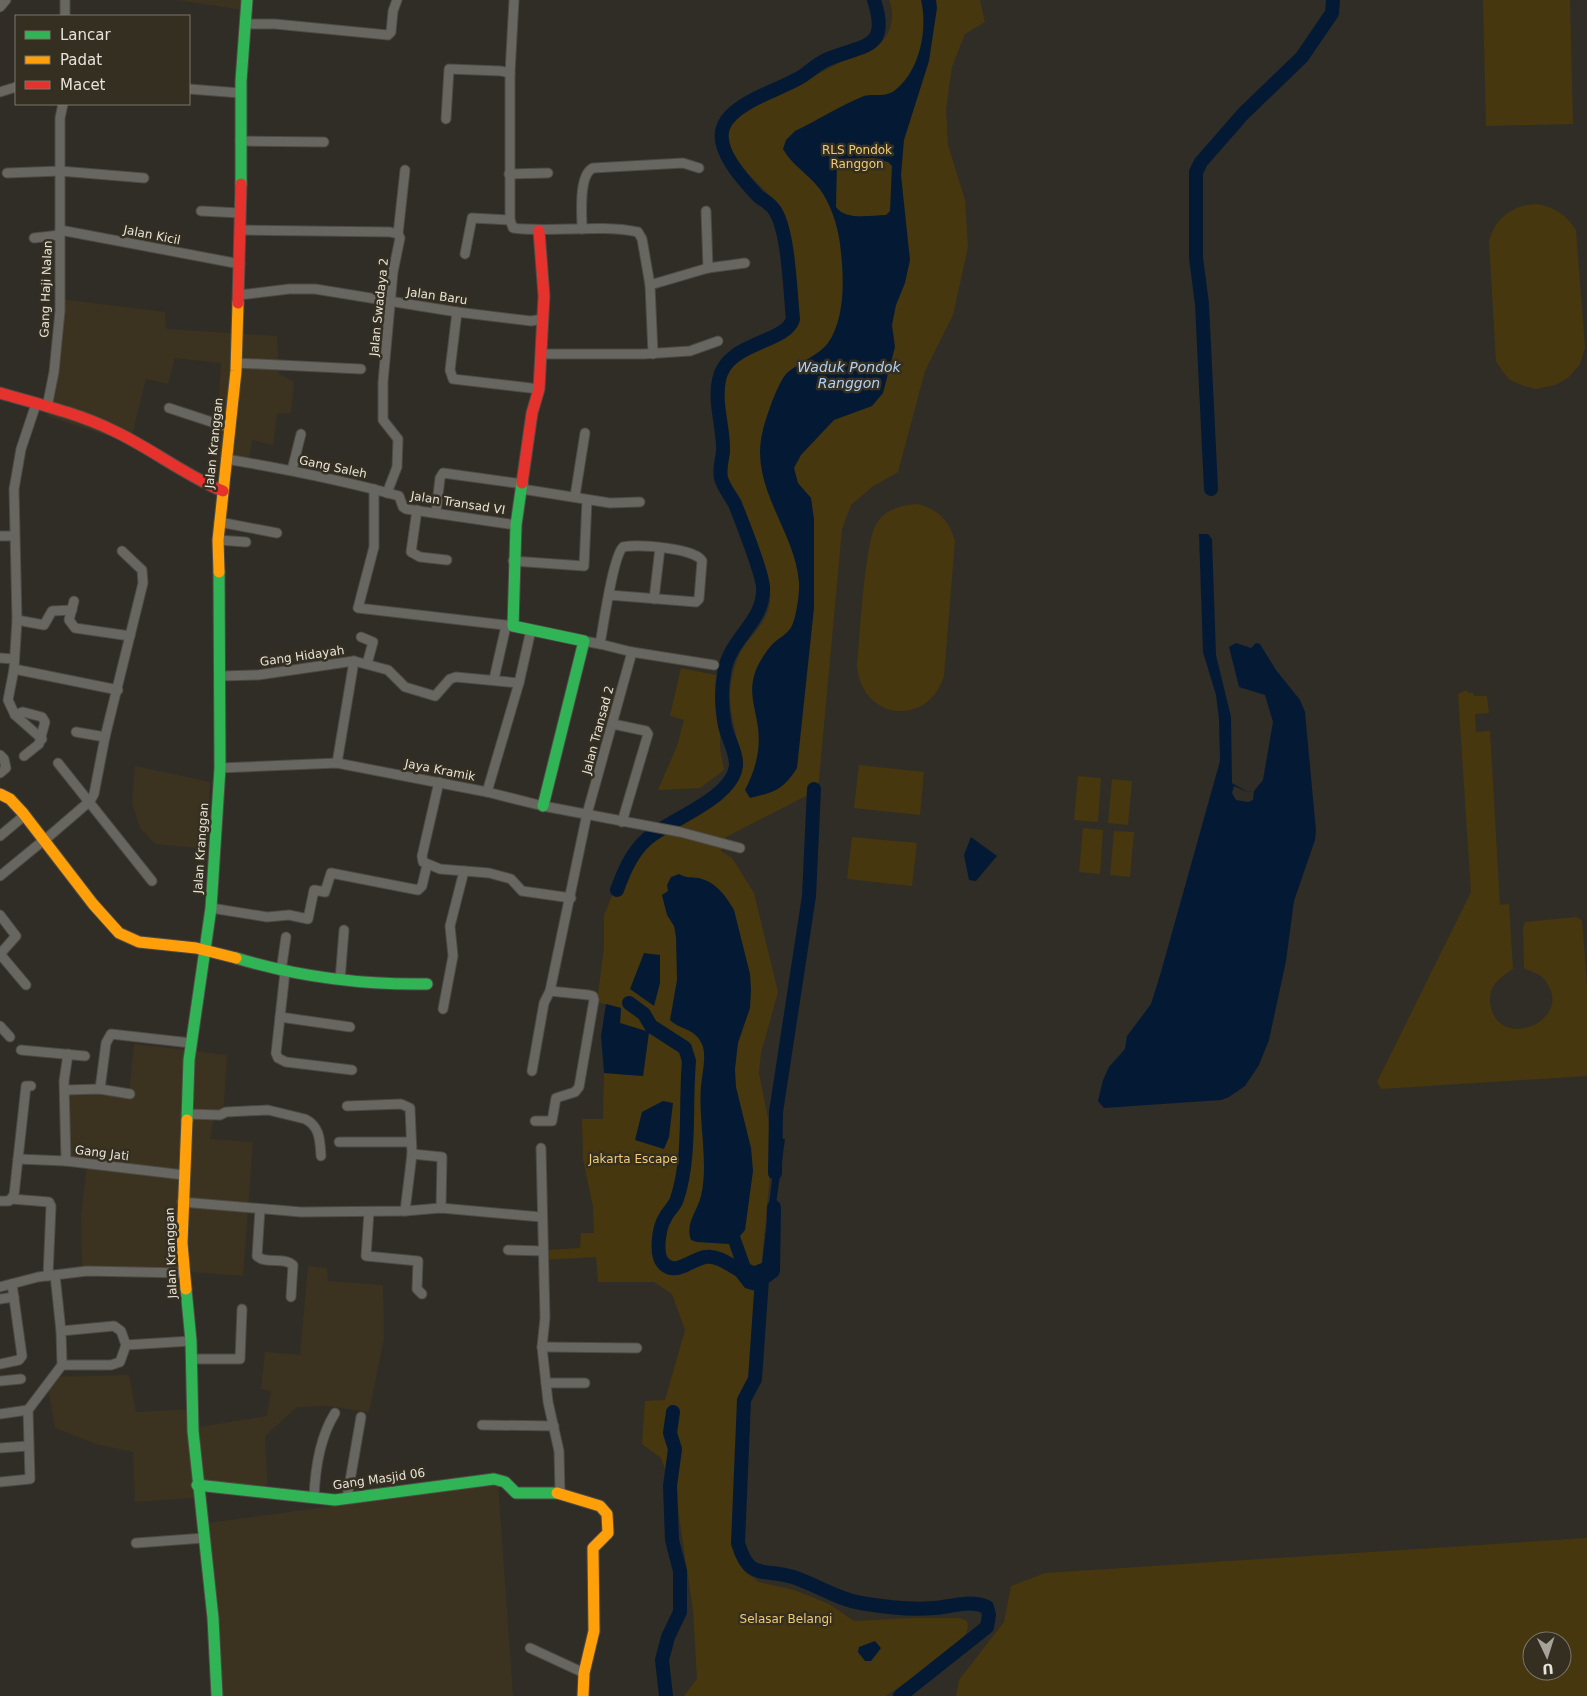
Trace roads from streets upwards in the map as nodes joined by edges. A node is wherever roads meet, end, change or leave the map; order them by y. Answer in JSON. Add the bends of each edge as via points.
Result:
{"nodes":[{"id":1,"x":6,"y":0,"type":"edge"},
{"id":2,"x":65,"y":0,"type":"edge"},
{"id":3,"x":247,"y":0,"type":"edge"},
{"id":4,"x":397,"y":0,"type":"edge"},
{"id":5,"x":514,"y":0,"type":"edge"},
{"id":6,"x":0,"y":7,"type":"edge"},
{"id":7,"x":65,"y":15,"type":"edge"},
{"id":8,"x":246,"y":24,"type":"junction"},
{"id":9,"x":510,"y":73,"type":"junction"},
{"id":10,"x":15,"y":87,"type":"edge"},
{"id":11,"x":190,"y":89,"type":"edge"},
{"id":12,"x":0,"y":92,"type":"edge"},
{"id":13,"x":240,"y":93,"type":"junction"},
{"id":14,"x":63,"y":105,"type":"edge"},
{"id":15,"x":446,"y":119,"type":"dead end"},
{"id":16,"x":240,"y":141,"type":"junction"},
{"id":17,"x":324,"y":142,"type":"dead end"},
{"id":18,"x":698,"y":168,"type":"dead end"},
{"id":19,"x":405,"y":170,"type":"dead end"},
{"id":20,"x":60,"y":171,"type":"junction"},
{"id":21,"x":7,"y":173,"type":"dead end"},
{"id":22,"x":548,"y":173,"type":"dead end"},
{"id":23,"x":509,"y":174,"type":"junction"},
{"id":24,"x":144,"y":178,"type":"dead end"},
{"id":25,"x":201,"y":211,"type":"dead end"},
{"id":26,"x":706,"y":211,"type":"dead end"},
{"id":27,"x":240,"y":213,"type":"junction"},
{"id":28,"x":510,"y":220,"type":"junction"},
{"id":29,"x":582,"y":229,"type":"junction"},
{"id":30,"x":241,"y":230,"type":"junction"},
{"id":31,"x":539,"y":232,"type":"junction"},
{"id":32,"x":60,"y":233,"type":"junction"},
{"id":33,"x":398,"y":234,"type":"junction"},
{"id":34,"x":34,"y":238,"type":"dead end"},
{"id":35,"x":465,"y":254,"type":"dead end"},
{"id":36,"x":745,"y":263,"type":"dead end"},
{"id":37,"x":240,"y":264,"type":"junction"},
{"id":38,"x":708,"y":268,"type":"junction"},
{"id":39,"x":650,"y":285,"type":"junction"},
{"id":40,"x":239,"y":296,"type":"junction"},
{"id":41,"x":391,"y":302,"type":"junction"},
{"id":42,"x":457,"y":312,"type":"junction"},
{"id":43,"x":543,"y":319,"type":"junction"},
{"id":44,"x":718,"y":341,"type":"dead end"},
{"id":45,"x":541,"y":354,"type":"junction"},
{"id":46,"x":652,"y":354,"type":"junction"},
{"id":47,"x":236,"y":363,"type":"junction"},
{"id":48,"x":361,"y":369,"type":"dead end"},
{"id":49,"x":539,"y":389,"type":"junction"},
{"id":50,"x":0,"y":393,"type":"edge"},
{"id":51,"x":42,"y":406,"type":"junction"},
{"id":52,"x":169,"y":408,"type":"dead end"},
{"id":53,"x":230,"y":428,"type":"junction"},
{"id":54,"x":585,"y":433,"type":"dead end"},
{"id":55,"x":301,"y":434,"type":"dead end"},
{"id":56,"x":226,"y":460,"type":"junction"},
{"id":57,"x":292,"y":470,"type":"junction"},
{"id":58,"x":523,"y":487,"type":"junction"},
{"id":59,"x":374,"y":489,"type":"junction"},
{"id":60,"x":223,"y":491,"type":"junction"},
{"id":61,"x":388,"y":493,"type":"junction"},
{"id":62,"x":575,"y":496,"type":"junction"},
{"id":63,"x":588,"y":500,"type":"junction"},
{"id":64,"x":640,"y":502,"type":"dead end"},
{"id":65,"x":417,"y":510,"type":"junction"},
{"id":66,"x":436,"y":512,"type":"junction"},
{"id":67,"x":219,"y":522,"type":"junction"},
{"id":68,"x":516,"y":525,"type":"junction"},
{"id":69,"x":277,"y":533,"type":"dead end"},
{"id":70,"x":0,"y":536,"type":"edge"},
{"id":71,"x":14,"y":536,"type":"junction"},
{"id":72,"x":218,"y":540,"type":"junction"},
{"id":73,"x":246,"y":542,"type":"dead end"},
{"id":74,"x":660,"y":548,"type":"junction"},
{"id":75,"x":122,"y":551,"type":"dead end"},
{"id":76,"x":446,"y":560,"type":"dead end"},
{"id":77,"x":514,"y":561,"type":"junction"},
{"id":78,"x":609,"y":594,"type":"junction"},
{"id":79,"x":654,"y":599,"type":"junction"},
{"id":80,"x":17,"y":620,"type":"junction"},
{"id":81,"x":509,"y":626,"type":"junction"},
{"id":82,"x":531,"y":630,"type":"junction"},
{"id":83,"x":130,"y":636,"type":"junction"},
{"id":84,"x":361,"y":637,"type":"dead end"},
{"id":85,"x":584,"y":641,"type":"junction"},
{"id":86,"x":600,"y":644,"type":"junction"},
{"id":87,"x":632,"y":652,"type":"junction"},
{"id":88,"x":0,"y":658,"type":"edge"},
{"id":89,"x":14,"y":659,"type":"junction"},
{"id":90,"x":354,"y":661,"type":"junction"},
{"id":91,"x":366,"y":664,"type":"junction"},
{"id":92,"x":714,"y":665,"type":"dead end"},
{"id":93,"x":14,"y":669,"type":"junction"},
{"id":94,"x":221,"y":676,"type":"junction"},
{"id":95,"x":494,"y":679,"type":"junction"},
{"id":96,"x":519,"y":683,"type":"junction"},
{"id":97,"x":118,"y":690,"type":"junction"},
{"id":98,"x":15,"y":715,"type":"junction"},
{"id":99,"x":613,"y":724,"type":"junction"},
{"id":100,"x":76,"y":732,"type":"dead end"},
{"id":101,"x":105,"y":736,"type":"junction"},
{"id":102,"x":42,"y":739,"type":"junction"},
{"id":103,"x":0,"y":755,"type":"edge"},
{"id":104,"x":24,"y":756,"type":"dead end"},
{"id":105,"x":58,"y":763,"type":"dead end"},
{"id":106,"x":337,"y":763,"type":"junction"},
{"id":107,"x":220,"y":768,"type":"junction"},
{"id":108,"x":0,"y":773,"type":"edge"},
{"id":109,"x":439,"y":782,"type":"junction"},
{"id":110,"x":487,"y":792,"type":"junction"},
{"id":111,"x":0,"y":794,"type":"edge"},
{"id":112,"x":90,"y":801,"type":"junction"},
{"id":113,"x":543,"y":806,"type":"junction"},
{"id":114,"x":588,"y":814,"type":"junction"},
{"id":115,"x":25,"y":815,"type":"junction"},
{"id":116,"x":622,"y":822,"type":"junction"},
{"id":117,"x":0,"y":836,"type":"edge"},
{"id":118,"x":45,"y":839,"type":"junction"},
{"id":119,"x":740,"y":848,"type":"dead end"},
{"id":120,"x":427,"y":865,"type":"junction"},
{"id":121,"x":464,"y":871,"type":"junction"},
{"id":122,"x":0,"y":876,"type":"edge"},
{"id":123,"x":152,"y":880,"type":"dead end"},
{"id":124,"x":571,"y":898,"type":"junction"},
{"id":125,"x":211,"y":908,"type":"junction"},
{"id":126,"x":0,"y":915,"type":"edge"},
{"id":127,"x":344,"y":930,"type":"dead end"},
{"id":128,"x":286,"y":937,"type":"dead end"},
{"id":129,"x":206,"y":949,"type":"junction"},
{"id":130,"x":0,"y":954,"type":"edge"},
{"id":131,"x":283,"y":971,"type":"junction"},
{"id":132,"x":340,"y":980,"type":"junction"},
{"id":133,"x":427,"y":984,"type":"dead end"},
{"id":134,"x":26,"y":985,"type":"dead end"},
{"id":135,"x":550,"y":991,"type":"junction"},
{"id":136,"x":443,"y":1009,"type":"dead end"},
{"id":137,"x":280,"y":1017,"type":"junction"},
{"id":138,"x":0,"y":1026,"type":"edge"},
{"id":139,"x":350,"y":1027,"type":"dead end"},
{"id":140,"x":10,"y":1037,"type":"dead end"},
{"id":141,"x":191,"y":1043,"type":"junction"},
{"id":142,"x":21,"y":1050,"type":"dead end"},
{"id":143,"x":68,"y":1054,"type":"junction"},
{"id":144,"x":85,"y":1056,"type":"dead end"},
{"id":145,"x":352,"y":1070,"type":"dead end"},
{"id":146,"x":532,"y":1072,"type":"dead end"},
{"id":147,"x":31,"y":1086,"type":"dead end"},
{"id":148,"x":100,"y":1089,"type":"junction"},
{"id":149,"x":65,"y":1090,"type":"junction"},
{"id":150,"x":130,"y":1094,"type":"dead end"},
{"id":151,"x":347,"y":1106,"type":"dead end"},
{"id":152,"x":187,"y":1114,"type":"junction"},
{"id":153,"x":535,"y":1121,"type":"dead end"},
{"id":154,"x":339,"y":1142,"type":"dead end"},
{"id":155,"x":411,"y":1142,"type":"junction"},
{"id":156,"x":541,"y":1148,"type":"dead end"},
{"id":157,"x":412,"y":1154,"type":"junction"},
{"id":158,"x":321,"y":1156,"type":"dead end"},
{"id":159,"x":18,"y":1159,"type":"junction"},
{"id":160,"x":66,"y":1161,"type":"junction"},
{"id":161,"x":184,"y":1175,"type":"junction"},
{"id":162,"x":12,"y":1199,"type":"junction"},
{"id":163,"x":0,"y":1201,"type":"edge"},
{"id":164,"x":182,"y":1202,"type":"junction"},
{"id":165,"x":441,"y":1208,"type":"junction"},
{"id":166,"x":260,"y":1209,"type":"junction"},
{"id":167,"x":405,"y":1211,"type":"junction"},
{"id":168,"x":369,"y":1212,"type":"junction"},
{"id":169,"x":542,"y":1218,"type":"junction"},
{"id":170,"x":508,"y":1250,"type":"dead end"},
{"id":171,"x":543,"y":1252,"type":"junction"},
{"id":172,"x":183,"y":1273,"type":"junction"},
{"id":173,"x":52,"y":1275,"type":"junction"},
{"id":174,"x":12,"y":1284,"type":"junction"},
{"id":175,"x":0,"y":1287,"type":"edge"},
{"id":176,"x":422,"y":1294,"type":"dead end"},
{"id":177,"x":14,"y":1297,"type":"junction"},
{"id":178,"x":291,"y":1297,"type":"dead end"},
{"id":179,"x":0,"y":1299,"type":"edge"},
{"id":180,"x":242,"y":1309,"type":"dead end"},
{"id":181,"x":61,"y":1330,"type":"junction"},
{"id":182,"x":191,"y":1341,"type":"junction"},
{"id":183,"x":126,"y":1345,"type":"junction"},
{"id":184,"x":542,"y":1347,"type":"junction"},
{"id":185,"x":637,"y":1348,"type":"dead end"},
{"id":186,"x":192,"y":1359,"type":"junction"},
{"id":187,"x":0,"y":1364,"type":"edge"},
{"id":188,"x":62,"y":1365,"type":"junction"},
{"id":189,"x":21,"y":1379,"type":"dead end"},
{"id":190,"x":0,"y":1381,"type":"edge"},
{"id":191,"x":546,"y":1382,"type":"junction"},
{"id":192,"x":585,"y":1383,"type":"dead end"},
{"id":193,"x":28,"y":1410,"type":"junction"},
{"id":194,"x":335,"y":1413,"type":"dead end"},
{"id":195,"x":0,"y":1414,"type":"edge"},
{"id":196,"x":361,"y":1417,"type":"dead end"},
{"id":197,"x":482,"y":1425,"type":"dead end"},
{"id":198,"x":554,"y":1426,"type":"junction"},
{"id":199,"x":28,"y":1446,"type":"junction"},
{"id":200,"x":0,"y":1448,"type":"edge"},
{"id":201,"x":0,"y":1482,"type":"edge"},
{"id":202,"x":198,"y":1485,"type":"junction"},
{"id":203,"x":560,"y":1493,"type":"junction"},
{"id":204,"x":314,"y":1498,"type":"junction"},
{"id":205,"x":347,"y":1498,"type":"junction"},
{"id":206,"x":204,"y":1538,"type":"junction"},
{"id":207,"x":136,"y":1543,"type":"dead end"},
{"id":208,"x":530,"y":1648,"type":"dead end"},
{"id":209,"x":584,"y":1673,"type":"junction"},
{"id":210,"x":217,"y":1696,"type":"edge"},
{"id":211,"x":583,"y":1696,"type":"edge"}],
"edges":[{"from":1,"to":6,"type":"street"},
{"from":2,"to":7,"type":"street"},
{"from":3,"to":8,"type":"street","name":"Jalan Kranggan"},
{"from":4,"to":8,"type":"street","via":[[388,35]]},
{"from":5,"to":9,"type":"street"},
{"from":8,"to":13,"type":"street","name":"Jalan Kranggan"},
{"from":9,"to":15,"type":"street","via":[[449,69]]},
{"from":9,"to":23,"type":"street"},
{"from":10,"to":12,"type":"street"},
{"from":11,"to":13,"type":"street"},
{"from":13,"to":16,"type":"street","name":"Jalan Kranggan"},
{"from":14,"to":20,"type":"street","name":"Gang Haji Nalan"},
{"from":16,"to":17,"type":"street"},
{"from":16,"to":27,"type":"street","name":"Jalan Kranggan"},
{"from":18,"to":29,"type":"street","via":[[683,163],[588,170],[582,203]]},
{"from":19,"to":33,"type":"street","name":"Jalan Swadaya 2"},
{"from":20,"to":21,"type":"street"},
{"from":20,"to":24,"type":"street"},
{"from":20,"to":32,"type":"street","name":"Gang Haji Nalan"},
{"from":22,"to":23,"type":"street"},
{"from":23,"to":28,"type":"street"},
{"from":25,"to":27,"type":"street"},
{"from":26,"to":38,"type":"street"},
{"from":27,"to":30,"type":"street","name":"Jalan Kranggan"},
{"from":28,"to":31,"type":"street","via":[[513,228]]},
{"from":28,"to":35,"type":"street","via":[[472,218]]},
{"from":29,"to":31,"type":"street"},
{"from":29,"to":39,"type":"street","via":[[640,234]]},
{"from":30,"to":33,"type":"street"},
{"from":30,"to":37,"type":"street","name":"Jalan Kranggan"},
{"from":31,"to":43,"type":"street"},
{"from":32,"to":34,"type":"street","name":"Jalan Kicil"},
{"from":32,"to":37,"type":"street","name":"Jalan Kicil"},
{"from":32,"to":51,"type":"street","name":"Gang Haji Nalan","via":[[60,311],[54,372]]},
{"from":33,"to":41,"type":"street","name":"Jalan Swadaya 2"},
{"from":36,"to":38,"type":"street"},
{"from":37,"to":40,"type":"street","name":"Jalan Kranggan"},
{"from":38,"to":39,"type":"street"},
{"from":39,"to":46,"type":"street"},
{"from":40,"to":41,"type":"street","name":"Jalan Baru","via":[[315,289]]},
{"from":40,"to":47,"type":"street","name":"Jalan Kranggan"},
{"from":41,"to":42,"type":"street","name":"Jalan Baru"},
{"from":41,"to":61,"type":"street","name":"Jalan Swadaya 2","via":[[383,382],[383,420],[398,439],[397,467]]},
{"from":42,"to":43,"type":"street","name":"Jalan Baru","via":[[531,321]]},
{"from":42,"to":49,"type":"street","via":[[450,370],[454,380]]},
{"from":43,"to":45,"type":"street"},
{"from":44,"to":46,"type":"street","via":[[690,351]]},
{"from":45,"to":46,"type":"street"},
{"from":45,"to":49,"type":"street"},
{"from":47,"to":48,"type":"street"},
{"from":47,"to":53,"type":"street","name":"Jalan Kranggan"},
{"from":49,"to":58,"type":"street","via":[[532,413]]},
{"from":50,"to":51,"type":"street"},
{"from":51,"to":60,"type":"street","via":[[103,426],[199,482]]},
{"from":51,"to":71,"type":"street","name":"Gang Haji Nalan","via":[[21,449],[14,488]]},
{"from":52,"to":53,"type":"street"},
{"from":53,"to":56,"type":"street","name":"Jalan Kranggan"},
{"from":54,"to":62,"type":"street"},
{"from":55,"to":57,"type":"street"},
{"from":56,"to":57,"type":"street","name":"Gang Saleh"},
{"from":56,"to":60,"type":"street","name":"Jalan Kranggan"},
{"from":57,"to":59,"type":"street","name":"Gang Saleh"},
{"from":58,"to":62,"type":"street"},
{"from":58,"to":66,"type":"street","via":[[443,474]]},
{"from":58,"to":68,"type":"street"},
{"from":59,"to":61,"type":"street","name":"Jalan Transad VI"},
{"from":59,"to":81,"type":"street","name":"Gang Saleh","via":[[374,547],[358,608]]},
{"from":60,"to":67,"type":"street","name":"Jalan Kranggan"},
{"from":61,"to":65,"type":"street","name":"Jalan Transad VI","via":[[399,496],[403,507]]},
{"from":62,"to":63,"type":"street"},
{"from":63,"to":64,"type":"street"},
{"from":63,"to":77,"type":"street","via":[[584,566]]},
{"from":65,"to":66,"type":"street","name":"Jalan Transad VI"},
{"from":65,"to":76,"type":"street","via":[[411,552],[420,557]]},
{"from":66,"to":68,"type":"street","name":"Jalan Transad VI"},
{"from":67,"to":69,"type":"street"},
{"from":67,"to":72,"type":"street","name":"Jalan Kranggan"},
{"from":68,"to":77,"type":"street"},
{"from":70,"to":71,"type":"street"},
{"from":71,"to":80,"type":"street","name":"Gang Haji Nalan"},
{"from":72,"to":73,"type":"street"},
{"from":72,"to":94,"type":"street","name":"Jalan Kranggan"},
{"from":74,"to":78,"type":"street","via":[[626,547],[620,550]]},
{"from":74,"to":79,"type":"street"},
{"from":74,"to":79,"type":"street","via":[[694,553],[700,558],[699,599],[696,602]]},
{"from":75,"to":83,"type":"street","via":[[142,570],[143,583]]},
{"from":77,"to":81,"type":"street"},
{"from":78,"to":79,"type":"street"},
{"from":78,"to":86,"type":"street"},
{"from":80,"to":83,"type":"street","via":[[44,625],[52,610],[73,606],[69,620],[75,628]]},
{"from":80,"to":89,"type":"street","name":"Gang Haji Nalan"},
{"from":81,"to":82,"type":"street"},
{"from":81,"to":95,"type":"street"},
{"from":82,"to":85,"type":"street"},
{"from":82,"to":96,"type":"street"},
{"from":83,"to":97,"type":"street"},
{"from":84,"to":91,"type":"street","via":[[373,642]]},
{"from":85,"to":86,"type":"street"},
{"from":85,"to":113,"type":"street"},
{"from":86,"to":87,"type":"street"},
{"from":87,"to":92,"type":"street"},
{"from":87,"to":99,"type":"street","name":"Jalan Transad 2"},
{"from":88,"to":89,"type":"street"},
{"from":89,"to":93,"type":"street","name":"Gang Haji Nalan"},
{"from":90,"to":91,"type":"street","name":"Gang Hidayah"},
{"from":90,"to":94,"type":"street","name":"Gang Hidayah"},
{"from":90,"to":106,"type":"street"},
{"from":91,"to":95,"type":"street","name":"Gang Hidayah","via":[[388,670],[405,687],[435,696],[450,679],[456,677]]},
{"from":93,"to":97,"type":"street"},
{"from":93,"to":98,"type":"street","name":"Gang Haji Nalan","via":[[8,700]]},
{"from":94,"to":107,"type":"street","name":"Jalan Kranggan"},
{"from":95,"to":96,"type":"street","name":"Gang Hidayah"},
{"from":96,"to":110,"type":"street"},
{"from":97,"to":101,"type":"street"},
{"from":98,"to":102,"type":"street"},
{"from":98,"to":102,"type":"street","via":[[24,712],[42,717],[45,722]]},
{"from":99,"to":114,"type":"street","name":"Jalan Transad 2"},
{"from":99,"to":116,"type":"street","via":[[648,734]]},
{"from":100,"to":101,"type":"street"},
{"from":101,"to":112,"type":"street"},
{"from":102,"to":104,"type":"street"},
{"from":103,"to":108,"type":"street","via":[[6,764],[4,772]]},
{"from":105,"to":112,"type":"street"},
{"from":106,"to":107,"type":"street","name":"Jaya Kramik"},
{"from":106,"to":109,"type":"street","name":"Jaya Kramik"},
{"from":107,"to":125,"type":"street","name":"Jalan Kranggan"},
{"from":109,"to":110,"type":"street","name":"Jaya Kramik"},
{"from":109,"to":120,"type":"street","via":[[422,856]]},
{"from":110,"to":113,"type":"street","name":"Jaya Kramik"},
{"from":111,"to":115,"type":"street","via":[[9,797]]},
{"from":112,"to":118,"type":"street"},
{"from":112,"to":123,"type":"street"},
{"from":113,"to":114,"type":"street","name":"Jaya Kramik"},
{"from":114,"to":116,"type":"street","name":"Jaya Kramik"},
{"from":114,"to":124,"type":"street","name":"Jalan Transad 2"},
{"from":115,"to":117,"type":"street"},
{"from":115,"to":118,"type":"street"},
{"from":116,"to":119,"type":"street","name":"Jaya Kramik"},
{"from":118,"to":122,"type":"street"},
{"from":118,"to":129,"type":"street","via":[[107,922],[119,933],[138,942]]},
{"from":120,"to":121,"type":"street"},
{"from":120,"to":125,"type":"street","via":[[418,890],[330,872],[325,892],[314,890],[308,919],[289,915],[266,917]]},
{"from":121,"to":124,"type":"street","via":[[511,879],[522,890]]},
{"from":121,"to":136,"type":"street","via":[[450,926],[453,956]]},
{"from":124,"to":135,"type":"street","name":"Jalan Transad 2"},
{"from":125,"to":129,"type":"street","name":"Jalan Kranggan"},
{"from":126,"to":130,"type":"street","via":[[16,936]]},
{"from":127,"to":132,"type":"street"},
{"from":128,"to":131,"type":"street"},
{"from":129,"to":131,"type":"street"},
{"from":129,"to":141,"type":"street","name":"Jalan Kranggan"},
{"from":130,"to":134,"type":"street"},
{"from":131,"to":132,"type":"street"},
{"from":131,"to":137,"type":"street"},
{"from":132,"to":133,"type":"street"},
{"from":135,"to":146,"type":"street","name":"Jalan Transad 2","via":[[544,1003]]},
{"from":135,"to":153,"type":"street","via":[[589,995],[594,1000],[579,1087],[575,1092],[556,1098],[552,1121]]},
{"from":137,"to":139,"type":"street"},
{"from":137,"to":145,"type":"street","via":[[276,1053],[281,1060]]},
{"from":138,"to":140,"type":"street"},
{"from":141,"to":148,"type":"street","via":[[111,1034],[106,1043]]},
{"from":141,"to":152,"type":"street","name":"Jalan Kranggan"},
{"from":142,"to":143,"type":"street"},
{"from":143,"to":144,"type":"street"},
{"from":143,"to":149,"type":"street"},
{"from":147,"to":159,"type":"street","via":[[26,1086]]},
{"from":148,"to":149,"type":"street"},
{"from":148,"to":150,"type":"street"},
{"from":149,"to":160,"type":"street"},
{"from":151,"to":155,"type":"street","via":[[408,1106]]},
{"from":152,"to":158,"type":"street","via":[[220,1115],[268,1110],[305,1119],[318,1133]]},
{"from":152,"to":161,"type":"street","name":"Jalan Kranggan"},
{"from":154,"to":155,"type":"street"},
{"from":155,"to":157,"type":"street"},
{"from":156,"to":169,"type":"street"},
{"from":157,"to":165,"type":"street","via":[[442,1157]]},
{"from":157,"to":167,"type":"street"},
{"from":159,"to":160,"type":"street","name":"Gang Jati"},
{"from":159,"to":162,"type":"street"},
{"from":160,"to":161,"type":"street","name":"Gang Jati"},
{"from":161,"to":164,"type":"street","name":"Jalan Kranggan"},
{"from":162,"to":163,"type":"street"},
{"from":162,"to":173,"type":"street","via":[[49,1202]]},
{"from":164,"to":166,"type":"street"},
{"from":164,"to":172,"type":"street","name":"Jalan Kranggan"},
{"from":165,"to":167,"type":"street"},
{"from":165,"to":169,"type":"street"},
{"from":166,"to":168,"type":"street"},
{"from":166,"to":178,"type":"street","via":[[257,1256],[293,1265]]},
{"from":167,"to":168,"type":"street"},
{"from":168,"to":176,"type":"street","via":[[366,1256],[418,1261],[417,1289]]},
{"from":169,"to":171,"type":"street"},
{"from":170,"to":171,"type":"street"},
{"from":171,"to":184,"type":"street","via":[[545,1318]]},
{"from":172,"to":173,"type":"street","via":[[100,1270]]},
{"from":172,"to":182,"type":"street","name":"Jalan Kranggan"},
{"from":173,"to":174,"type":"street"},
{"from":173,"to":181,"type":"street"},
{"from":174,"to":175,"type":"street"},
{"from":174,"to":177,"type":"street"},
{"from":177,"to":179,"type":"street"},
{"from":177,"to":187,"type":"street","via":[[22,1356]]},
{"from":180,"to":186,"type":"street","via":[[240,1359]]},
{"from":181,"to":183,"type":"street","via":[[114,1326],[121,1331]]},
{"from":181,"to":188,"type":"street"},
{"from":182,"to":183,"type":"street"},
{"from":182,"to":186,"type":"street","name":"Jalan Kranggan"},
{"from":183,"to":188,"type":"street","via":[[120,1362],[112,1365]]},
{"from":184,"to":185,"type":"street"},
{"from":184,"to":191,"type":"street"},
{"from":186,"to":202,"type":"street","name":"Jalan Kranggan","via":[[192,1421]]},
{"from":188,"to":193,"type":"street"},
{"from":189,"to":190,"type":"street"},
{"from":191,"to":192,"type":"street"},
{"from":191,"to":198,"type":"street"},
{"from":193,"to":195,"type":"street"},
{"from":193,"to":199,"type":"street"},
{"from":194,"to":204,"type":"street","via":[[316,1469]]},
{"from":196,"to":205,"type":"street"},
{"from":197,"to":198,"type":"street"},
{"from":198,"to":203,"type":"street","via":[[559,1452]]},
{"from":199,"to":200,"type":"street"},
{"from":199,"to":201,"type":"street","via":[[30,1479]]},
{"from":202,"to":204,"type":"street","name":"Gang Masjid 06"},
{"from":202,"to":206,"type":"street","name":"Jalan Kranggan"},
{"from":203,"to":205,"type":"street","name":"Gang Masjid 06","via":[[516,1493],[505,1482],[494,1479]]},
{"from":203,"to":209,"type":"street","name":"Gang Masjid 06","via":[[600,1506],[606,1514],[608,1533],[593,1548],[594,1631]]},
{"from":204,"to":205,"type":"street","name":"Gang Masjid 06"},
{"from":206,"to":207,"type":"street"},
{"from":206,"to":210,"type":"street","name":"Jalan Kranggan"},
{"from":208,"to":209,"type":"street"},
{"from":209,"to":211,"type":"street"}]}
